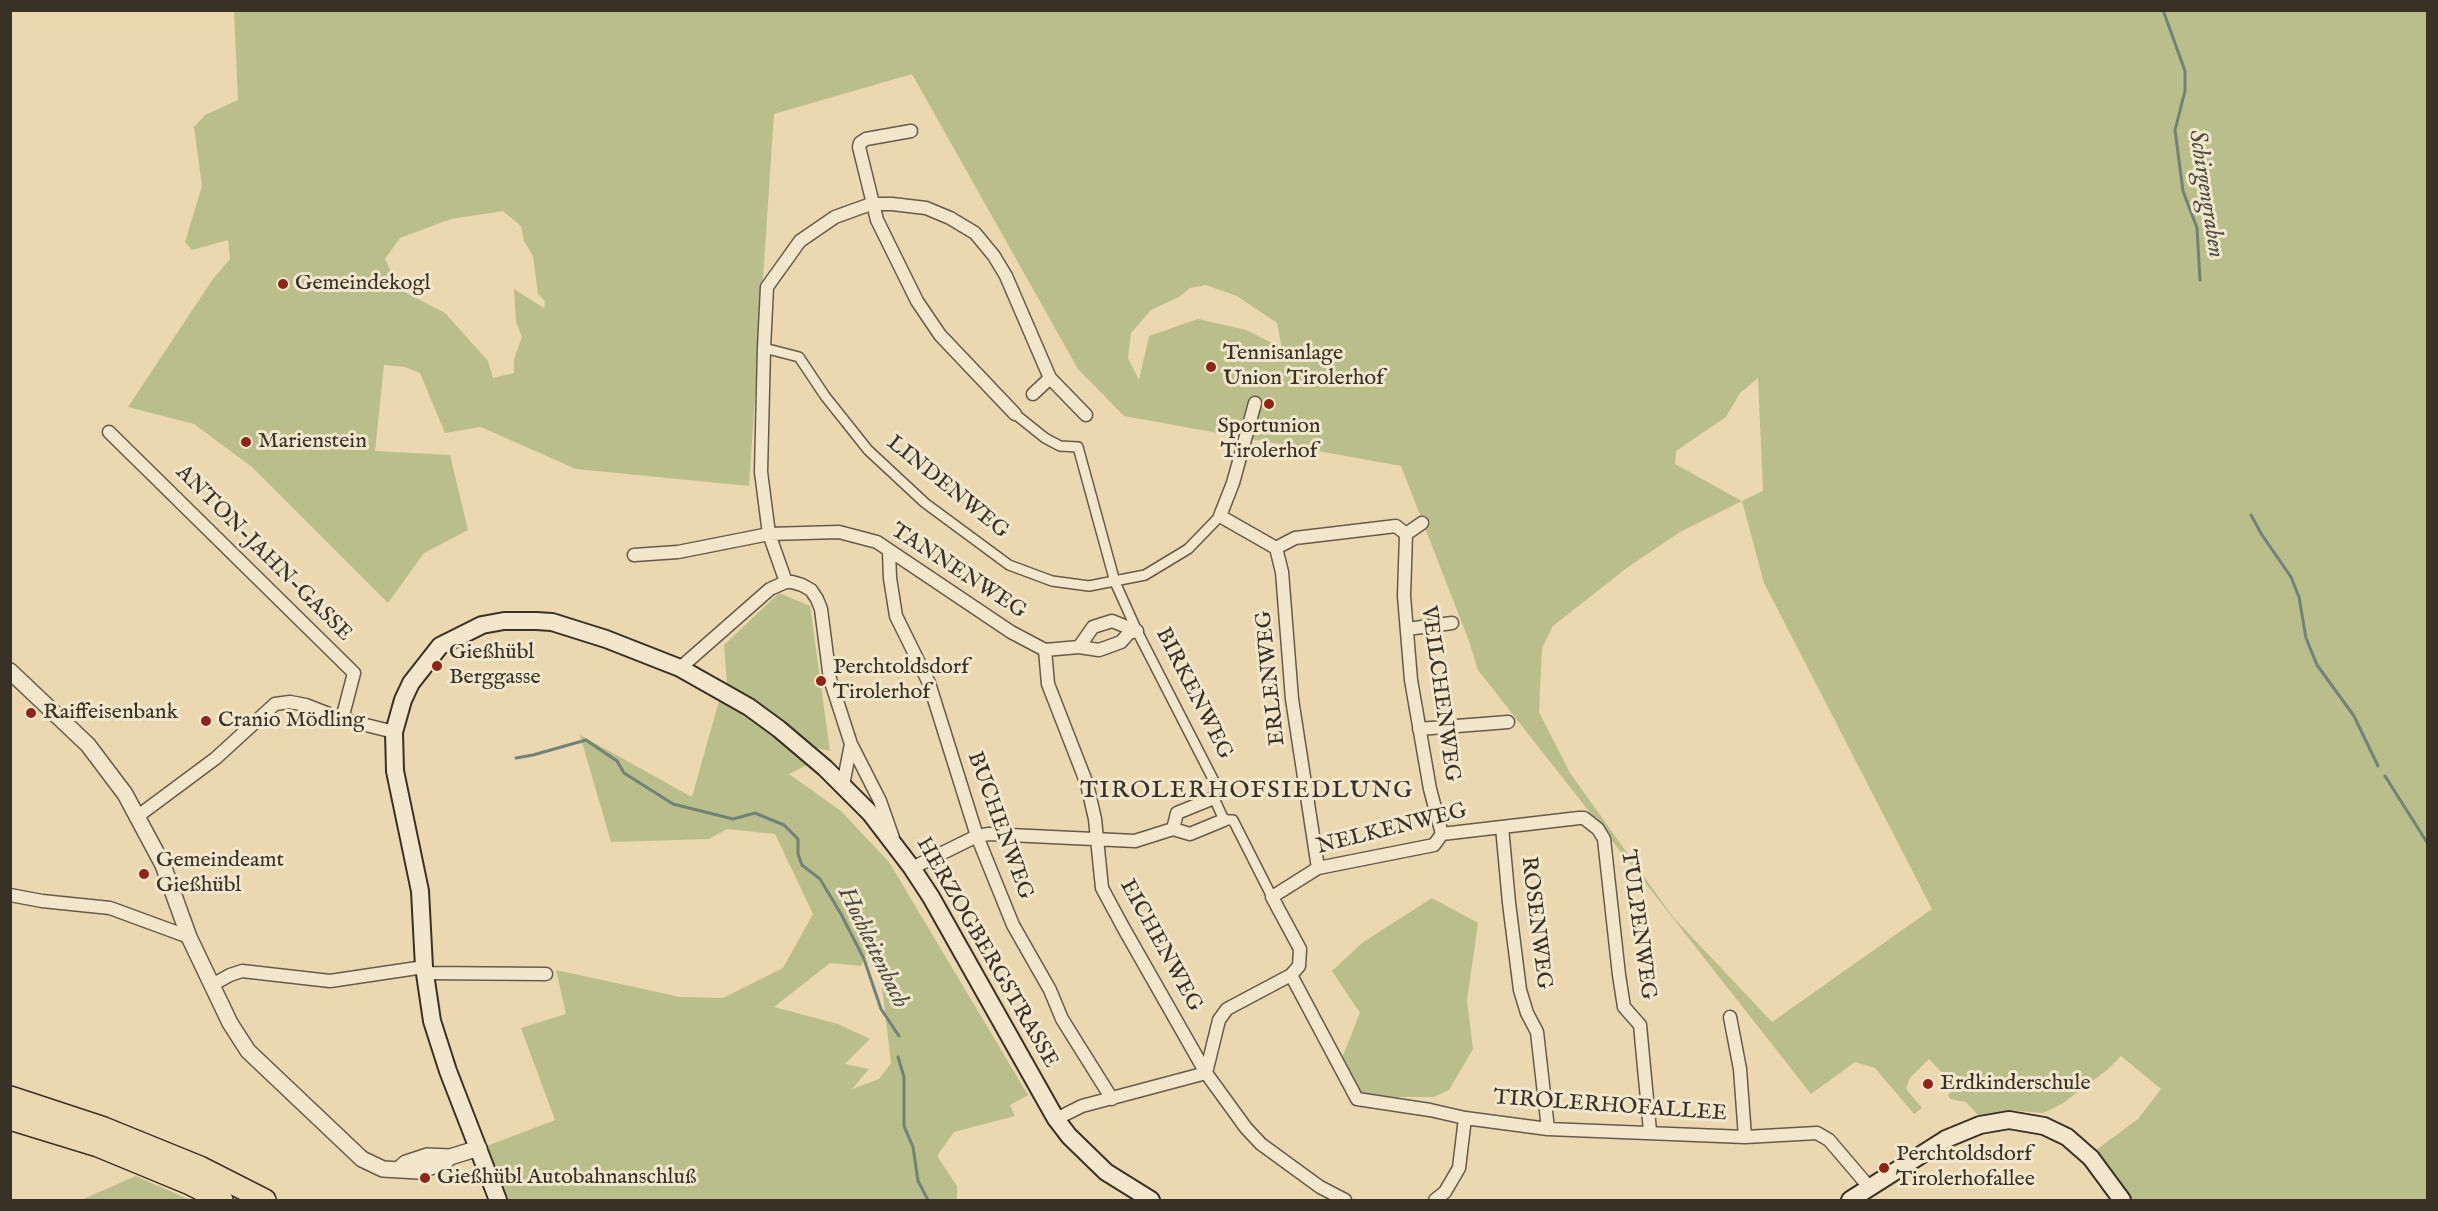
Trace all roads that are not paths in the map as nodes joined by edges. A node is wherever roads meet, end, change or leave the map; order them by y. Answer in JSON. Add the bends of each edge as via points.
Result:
{"nodes":[{"id":1,"x":911,"y":131,"type":"dead end"},
{"id":2,"x":871,"y":204,"type":"junction"},
{"id":3,"x":764,"y":348,"type":"junction"},
{"id":4,"x":1050,"y":378,"type":"junction"},
{"id":5,"x":1033,"y":394,"type":"dead end"},
{"id":6,"x":1255,"y":403,"type":"dead end"},
{"id":7,"x":1015,"y":414,"type":"joint"},
{"id":8,"x":1086,"y":415,"type":"dead end"},
{"id":9,"x":110,"y":432,"type":"dead end"},
{"id":10,"x":1220,"y":516,"type":"junction"},
{"id":11,"x":1422,"y":523,"type":"dead end"},
{"id":12,"x":1401,"y":530,"type":"junction"},
{"id":13,"x":770,"y":534,"type":"junction"},
{"id":14,"x":1276,"y":548,"type":"junction"},
{"id":15,"x":890,"y":551,"type":"junction"},
{"id":16,"x":634,"y":555,"type":"dead end"},
{"id":17,"x":786,"y":582,"type":"junction"},
{"id":18,"x":1115,"y":582,"type":"junction"},
{"id":19,"x":1452,"y":624,"type":"dead end"},
{"id":20,"x":1407,"y":629,"type":"junction"},
{"id":21,"x":1137,"y":631,"type":"junction"},
{"id":22,"x":1079,"y":647,"type":"junction"},
{"id":23,"x":1045,"y":651,"type":"junction"},
{"id":24,"x":680,"y":668,"type":"junction"},
{"id":25,"x":10,"y":671,"type":"edge"},
{"id":26,"x":342,"y":719,"type":"junction"},
{"id":27,"x":1508,"y":722,"type":"dead end"},
{"id":28,"x":1419,"y":729,"type":"junction"},
{"id":29,"x":394,"y":732,"type":"junction"},
{"id":30,"x":851,"y":744,"type":"junction"},
{"id":31,"x":843,"y":785,"type":"junction"},
{"id":32,"x":1214,"y":798,"type":"junction"},
{"id":33,"x":138,"y":816,"type":"junction"},
{"id":34,"x":1224,"y":820,"type":"junction"},
{"id":35,"x":1502,"y":827,"type":"junction"},
{"id":36,"x":1173,"y":829,"type":"junction"},
{"id":37,"x":1598,"y":829,"type":"joint"},
{"id":38,"x":1442,"y":834,"type":"junction"},
{"id":39,"x":977,"y":836,"type":"junction"},
{"id":40,"x":1095,"y":838,"type":"junction"},
{"id":41,"x":893,"y":841,"type":"junction"},
{"id":42,"x":912,"y":868,"type":"junction"},
{"id":43,"x":1318,"y":868,"type":"junction"},
{"id":44,"x":10,"y":895,"type":"edge"},
{"id":45,"x":1272,"y":897,"type":"junction"},
{"id":46,"x":189,"y":937,"type":"junction"},
{"id":47,"x":424,"y":970,"type":"junction"},
{"id":48,"x":546,"y":974,"type":"dead end"},
{"id":49,"x":1291,"y":975,"type":"junction"},
{"id":50,"x":212,"y":985,"type":"junction"},
{"id":51,"x":1730,"y":1017,"type":"dead end"},
{"id":52,"x":1206,"y":1073,"type":"junction"},
{"id":53,"x":14,"y":1098,"type":"edge"},
{"id":54,"x":1112,"y":1099,"type":"junction"},
{"id":55,"x":1465,"y":1118,"type":"junction"},
{"id":56,"x":11,"y":1119,"type":"edge"},
{"id":57,"x":1056,"y":1119,"type":"junction"},
{"id":58,"x":1548,"y":1128,"type":"junction"},
{"id":59,"x":1650,"y":1131,"type":"junction"},
{"id":60,"x":1745,"y":1137,"type":"junction"},
{"id":61,"x":479,"y":1148,"type":"junction"},
{"id":62,"x":1870,"y":1188,"type":"junction"},
{"id":63,"x":222,"y":1200,"type":"edge"},
{"id":64,"x":265,"y":1200,"type":"edge"},
{"id":65,"x":498,"y":1200,"type":"edge"},
{"id":66,"x":1151,"y":1200,"type":"edge"},
{"id":67,"x":1345,"y":1200,"type":"edge"},
{"id":68,"x":1435,"y":1200,"type":"edge"},
{"id":69,"x":1850,"y":1200,"type":"edge"},
{"id":70,"x":2122,"y":1200,"type":"edge"}],
"edges":[{"from":1,"to":2,"type":"street","via":[[861,142]]},
{"from":2,"to":3,"type":"street","via":[[835,217],[800,242],[767,287]]},
{"from":2,"to":4,"type":"street","via":[[926,208],[975,233],[1006,276]]},
{"from":2,"to":7,"type":"street","via":[[917,301],[934,327]]},
{"from":3,"to":13,"type":"street","via":[[761,472]]},
{"from":3,"to":18,"type":"street","name":"LINDENWEG","via":[[799,357],[868,450],[925,503],[1009,565],[1052,581],[1089,586]]},
{"from":4,"to":5,"type":"street"},
{"from":4,"to":8,"type":"street"},
{"from":6,"to":10,"type":"street","name":"LINDENWEG"},
{"from":7,"to":18,"type":"street","name":"BIRKENWEG","via":[[1060,446],[1077,447]]},
{"from":9,"to":26,"type":"street","name":"ANTON-JAHN-GASSE","via":[[354,673]]},
{"from":10,"to":14,"type":"street"},
{"from":10,"to":18,"type":"street","name":"LINDENWEG","via":[[1188,549],[1145,575]]},
{"from":11,"to":12,"type":"street"},
{"from":12,"to":14,"type":"street","via":[[1295,538]]},
{"from":12,"to":20,"type":"street","name":"VEILCHENWEG"},
{"from":13,"to":15,"type":"street","name":"TANNENWEG","via":[[839,532],[877,542]]},
{"from":13,"to":16,"type":"street","name":"TANNENWEG","via":[[678,552]]},
{"from":13,"to":17,"type":"street"},
{"from":14,"to":43,"type":"street","name":"ERLENWEG","via":[[1282,572],[1292,699]]},
{"from":15,"to":23,"type":"street","name":"TANNENWEG"},
{"from":15,"to":39,"type":"street","name":"BUCHENWEG","via":[[896,616],[929,683]]},
{"from":17,"to":24,"type":"street","via":[[770,589]]},
{"from":17,"to":30,"type":"street","via":[[802,585],[817,599],[830,679]]},
{"from":18,"to":21,"type":"street","name":"BIRKENWEG"},
{"from":19,"to":20,"type":"street"},
{"from":20,"to":28,"type":"street","name":"VEILCHENWEG"},
{"from":21,"to":22,"type":"street","via":[[1099,650]]},
{"from":21,"to":22,"type":"street","via":[[1112,621],[1093,627]]},
{"from":21,"to":32,"type":"street","name":"BIRKENWEG","via":[[1215,783]]},
{"from":22,"to":23,"type":"street"},
{"from":23,"to":40,"type":"street","name":"EICHENWEG","via":[[1048,684],[1087,784]]},
{"from":24,"to":29,"type":"main road","name":"HERZOGBERGSTRASSE","via":[[552,622],[504,621],[482,625],[440,646],[411,683]]},
{"from":24,"to":31,"type":"main road","name":"HERZOGBERGSTRASSE","via":[[772,723]]},
{"from":25,"to":33,"type":"street","via":[[88,745]]},
{"from":26,"to":29,"type":"street"},
{"from":26,"to":33,"type":"street","via":[[306,705],[275,704],[216,758]]},
{"from":27,"to":28,"type":"street"},
{"from":28,"to":38,"type":"street","name":"VEILCHENWEG"},
{"from":29,"to":47,"type":"main road","name":"HERZOGBERGSTRASSE","via":[[396,771],[420,891]]},
{"from":30,"to":31,"type":"street"},
{"from":30,"to":41,"type":"street","via":[[880,801]]},
{"from":31,"to":41,"type":"main road","name":"HERZOGBERGSTRASSE"},
{"from":32,"to":34,"type":"street","name":"BIRKENWEG"},
{"from":32,"to":36,"type":"street","via":[[1177,813]]},
{"from":33,"to":46,"type":"street","via":[[174,891]]},
{"from":34,"to":36,"type":"street","via":[[1190,834]]},
{"from":34,"to":45,"type":"street","name":"BIRKENWEG","via":[[1233,820]]},
{"from":35,"to":37,"type":"street","name":"NELKENWEG","via":[[1584,818]]},
{"from":35,"to":38,"type":"street","name":"NELKENWEG"},
{"from":35,"to":58,"type":"street","name":"ROSENWEG","via":[[1520,990],[1537,1032]]},
{"from":36,"to":40,"type":"street","via":[[1135,841]]},
{"from":37,"to":59,"type":"street","name":"TULPENWEG","via":[[1604,839],[1624,1007],[1641,1025]]},
{"from":38,"to":43,"type":"street","name":"NELKENWEG","via":[[1434,845]]},
{"from":39,"to":40,"type":"street"},
{"from":39,"to":42,"type":"street"},
{"from":39,"to":54,"type":"street","name":"BUCHENWEG","via":[[1013,925],[1062,1019]]},
{"from":40,"to":52,"type":"street","name":"EICHENWEG","via":[[1102,888]]},
{"from":41,"to":42,"type":"main road","name":"HERZOGBERGSTRASSE"},
{"from":42,"to":57,"type":"main road","name":"HERZOGBERGSTRASSE"},
{"from":43,"to":45,"type":"street","name":"NELKENWEG"},
{"from":44,"to":46,"type":"street","via":[[110,908]]},
{"from":45,"to":49,"type":"street","name":"BIRKENWEG","via":[[1300,949],[1299,966]]},
{"from":46,"to":50,"type":"street"},
{"from":47,"to":48,"type":"street"},
{"from":47,"to":50,"type":"street","via":[[330,981],[242,971]]},
{"from":47,"to":61,"type":"main road","name":"HERZOGBERGSTRASSE","via":[[440,1048]]},
{"from":49,"to":52,"type":"street","via":[[1227,1009],[1219,1020]]},
{"from":49,"to":55,"type":"street","name":"TIROLERHOFALLEE","via":[[1357,1099]]},
{"from":50,"to":61,"type":"street","via":[[248,1051],[362,1160],[382,1169],[398,1170],[427,1156],[450,1156]]},
{"from":51,"to":60,"type":"street","via":[[1740,1069]]},
{"from":52,"to":54,"type":"street"},
{"from":52,"to":67,"type":"street","name":"EICHENWEG","via":[[1261,1144],[1320,1187]]},
{"from":53,"to":64,"type":"highway","via":[[115,1132],[200,1167]]},
{"from":54,"to":57,"type":"street","via":[[1082,1106]]},
{"from":55,"to":58,"type":"street","name":"TIROLERHOFALLEE"},
{"from":55,"to":68,"type":"street","via":[[1459,1168],[1445,1192]]},
{"from":56,"to":63,"type":"highway","via":[[98,1146]]},
{"from":57,"to":66,"type":"main road","name":"HERZOGBERGSTRASSE","via":[[1106,1172]]},
{"from":58,"to":59,"type":"street","name":"TIROLERHOFALLEE"},
{"from":59,"to":60,"type":"street","name":"TIROLERHOFALLEE"},
{"from":60,"to":62,"type":"street","name":"TIROLERHOFALLEE","via":[[1817,1133]]},
{"from":61,"to":65,"type":"main road","name":"HERZOGBERGSTRASSE"},
{"from":62,"to":69,"type":"main road"},
{"from":62,"to":70,"type":"main road","via":[[1946,1139],[1980,1125],[2009,1120],[2043,1126],[2067,1137],[2091,1158]]}]}
